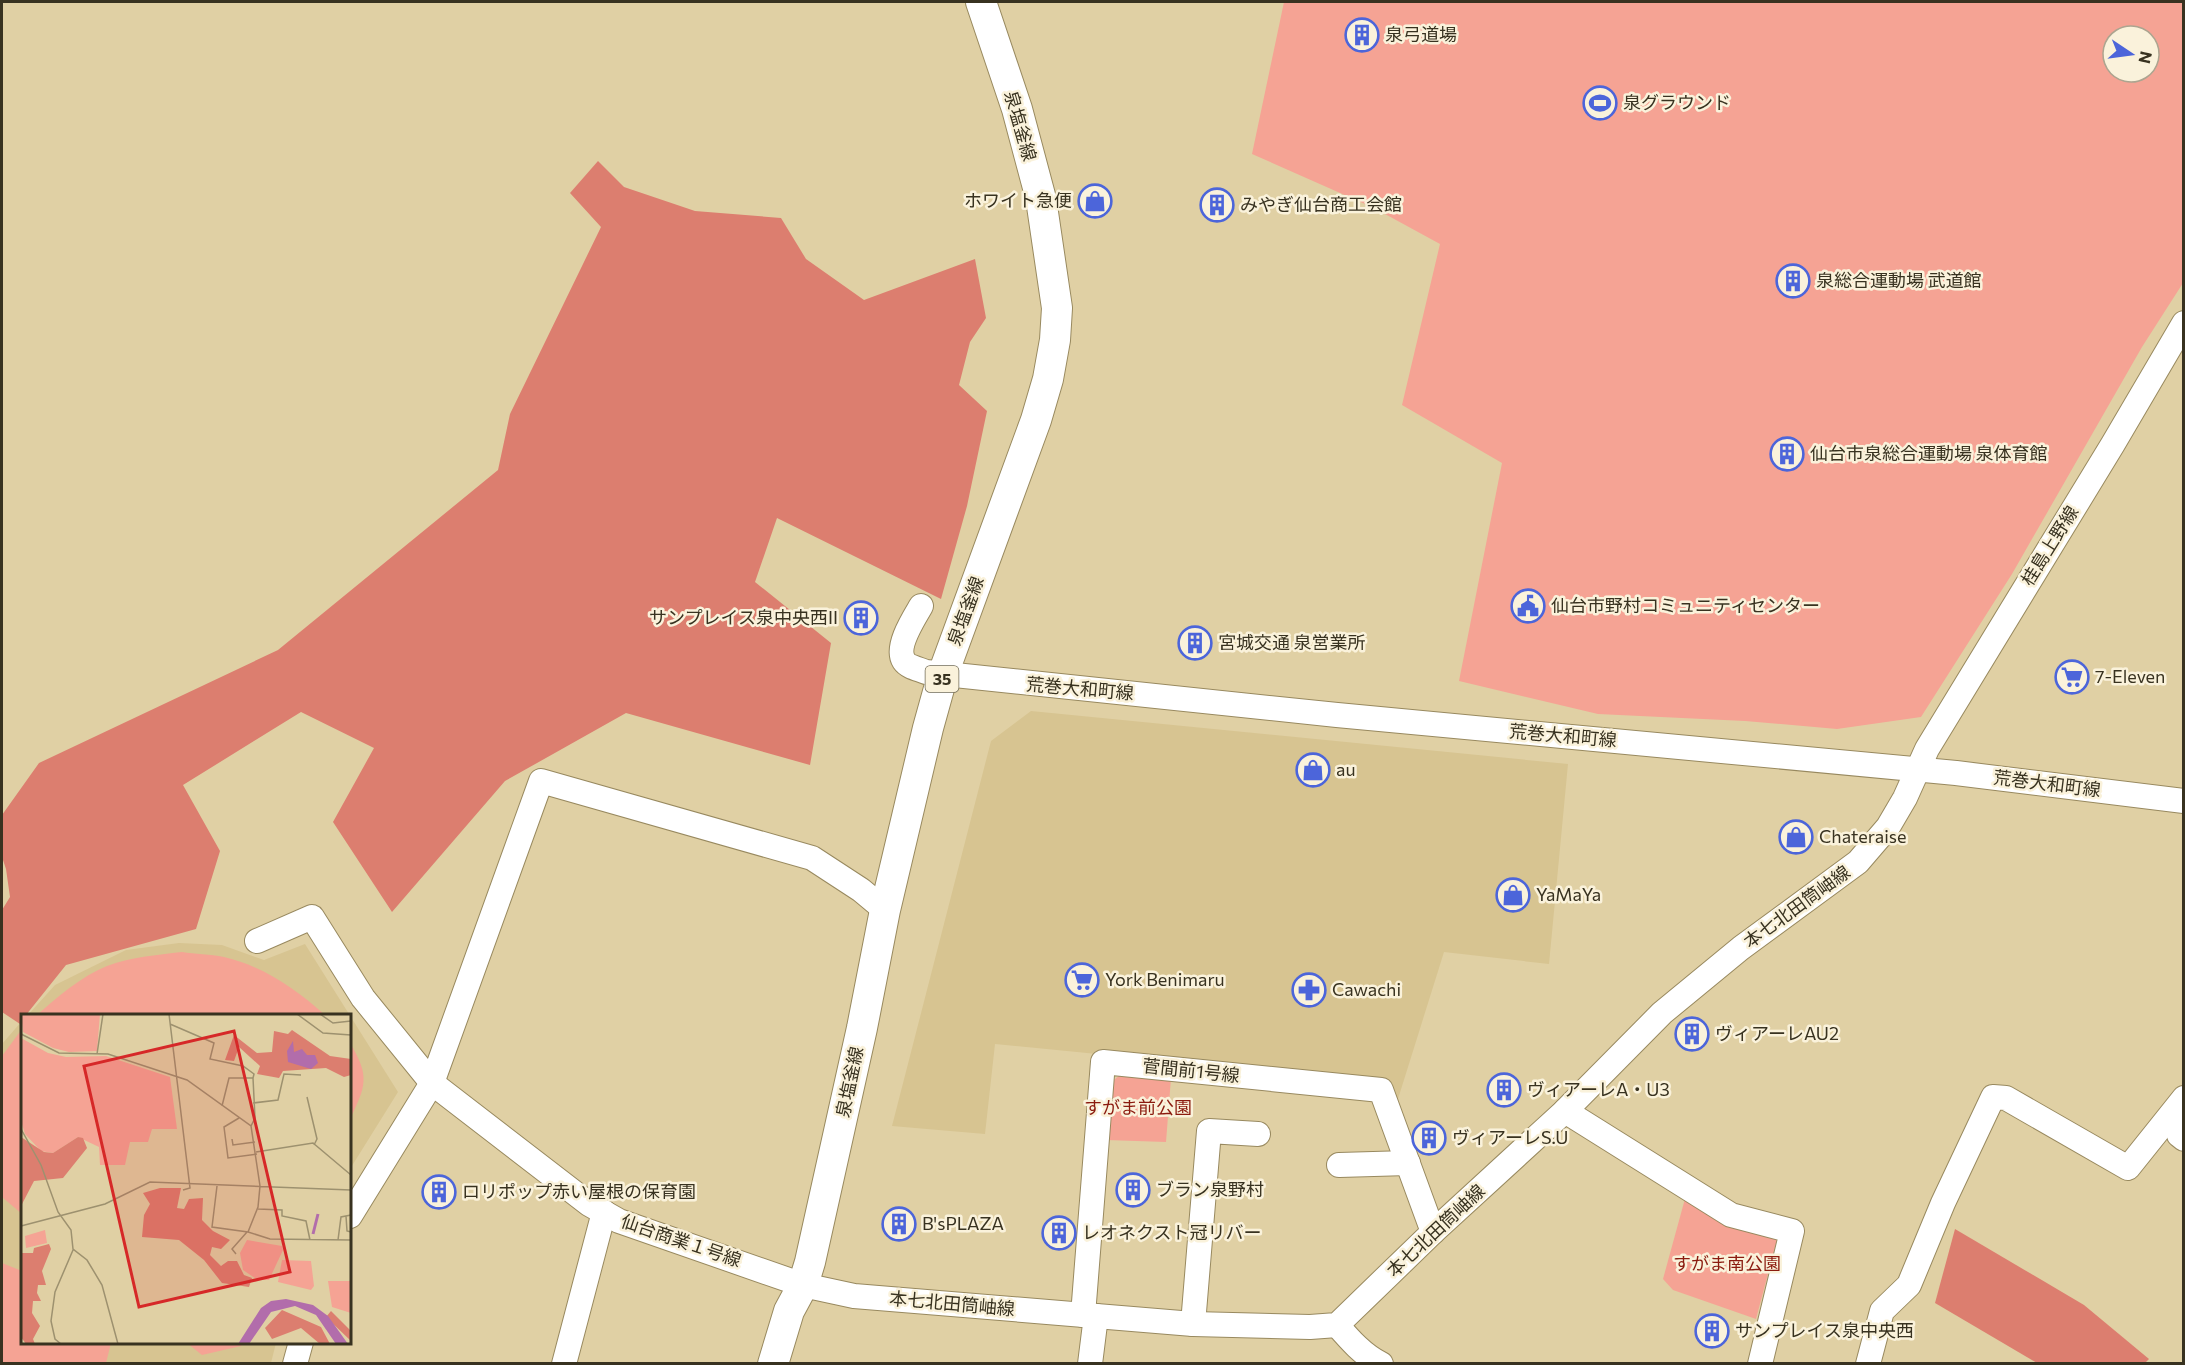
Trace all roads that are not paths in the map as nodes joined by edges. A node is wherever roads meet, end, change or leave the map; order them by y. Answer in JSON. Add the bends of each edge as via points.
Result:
{"nodes":[{"id":1,"x":981,"y":2,"type":"edge"},
{"id":2,"x":2184,"y":323,"type":"edge"},
{"id":3,"x":921,"y":606,"type":"dead end"},
{"id":4,"x":943,"y":675,"type":"junction"},
{"id":5,"x":1918,"y":770,"type":"junction"},
{"id":6,"x":2184,"y":801,"type":"edge"},
{"id":7,"x":885,"y":910,"type":"junction"},
{"id":8,"x":257,"y":941,"type":"dead end"},
{"id":9,"x":432,"y":1083,"type":"junction"},
{"id":10,"x":2184,"y":1098,"type":"edge"},
{"id":11,"x":1565,"y":1111,"type":"junction"},
{"id":12,"x":2184,"y":1129,"type":"edge"},
{"id":13,"x":1258,"y":1134,"type":"dead end"},
{"id":14,"x":2184,"y":1139,"type":"edge"},
{"id":15,"x":1408,"y":1162,"type":"junction"},
{"id":16,"x":1339,"y":1165,"type":"dead end"},
{"id":17,"x":604,"y":1212,"type":"junction"},
{"id":18,"x":351,"y":1214,"type":"edge"},
{"id":19,"x":1433,"y":1232,"type":"junction"},
{"id":20,"x":803,"y":1284,"type":"junction"},
{"id":21,"x":1089,"y":1315,"type":"junction"},
{"id":22,"x":1193,"y":1324,"type":"junction"},
{"id":23,"x":1337,"y":1325,"type":"junction"},
{"id":24,"x":300,"y":1344,"type":"edge"},
{"id":25,"x":295,"y":1364,"type":"edge"},
{"id":26,"x":564,"y":1364,"type":"edge"},
{"id":27,"x":773,"y":1364,"type":"edge"},
{"id":28,"x":1090,"y":1364,"type":"edge"},
{"id":29,"x":1381,"y":1364,"type":"edge"},
{"id":30,"x":1760,"y":1364,"type":"edge"},
{"id":31,"x":1868,"y":1364,"type":"edge"}],
"edges":[{"from":1,"to":4,"type":"main road","name":"泉塩釜線","number":"35","via":[[1017,109],[1041,199],[1057,308],[1048,379],[1036,420]]},
{"from":2,"to":5,"type":"street","name":"桂島上野線","via":[[1963,688]]},
{"from":3,"to":4,"type":"street","name":"荒巻大和町線","via":[[906,633],[901,650],[903,660],[910,666]]},
{"from":4,"to":5,"type":"street","name":"荒巻大和町線"},
{"from":4,"to":7,"type":"main road","name":"泉塩釜線","number":"35"},
{"from":5,"to":6,"type":"street","name":"荒巻大和町線"},
{"from":5,"to":11,"type":"street","name":"本七北田筒岫線","via":[[1888,827],[1858,862],[1741,948],[1662,1013]]},
{"from":7,"to":9,"type":"street","via":[[812,858],[541,781]]},
{"from":7,"to":20,"type":"main road","name":"泉塩釜線","number":"35"},
{"from":8,"to":9,"type":"street","name":"仙台商業１号線","via":[[312,917],[363,998]]},
{"from":9,"to":17,"type":"street","name":"仙台商業１号線"},
{"from":9,"to":18,"type":"street"},
{"from":10,"to":31,"type":"street","via":[[2128,1168],[2006,1098],[1992,1097],[1909,1285],[1882,1311]]},
{"from":11,"to":19,"type":"street","name":"本七北田筒岫線"},
{"from":11,"to":30,"type":"street","via":[[1731,1215],[1792,1231]]},
{"from":12,"to":14,"type":"street","via":[[2179,1135]]},
{"from":13,"to":22,"type":"street","via":[[1209,1131]]},
{"from":15,"to":16,"type":"street"},
{"from":15,"to":19,"type":"street","name":"菅間前1号線"},
{"from":15,"to":21,"type":"street","name":"菅間前1号線","via":[[1381,1090],[1103,1062]]},
{"from":17,"to":20,"type":"street","name":"仙台商業１号線","via":[[619,1221]]},
{"from":17,"to":26,"type":"street"},
{"from":19,"to":23,"type":"street","name":"本七北田筒岫線"},
{"from":20,"to":21,"type":"street","name":"本七北田筒岫線","via":[[854,1296]]},
{"from":20,"to":27,"type":"main road","name":"泉塩釜線","number":"35","via":[[789,1311]]},
{"from":21,"to":22,"type":"street","name":"本七北田筒岫線"},
{"from":21,"to":28,"type":"street"},
{"from":22,"to":23,"type":"street","name":"本七北田筒岫線"},
{"from":23,"to":29,"type":"street"},
{"from":24,"to":25,"type":"street"}]}
